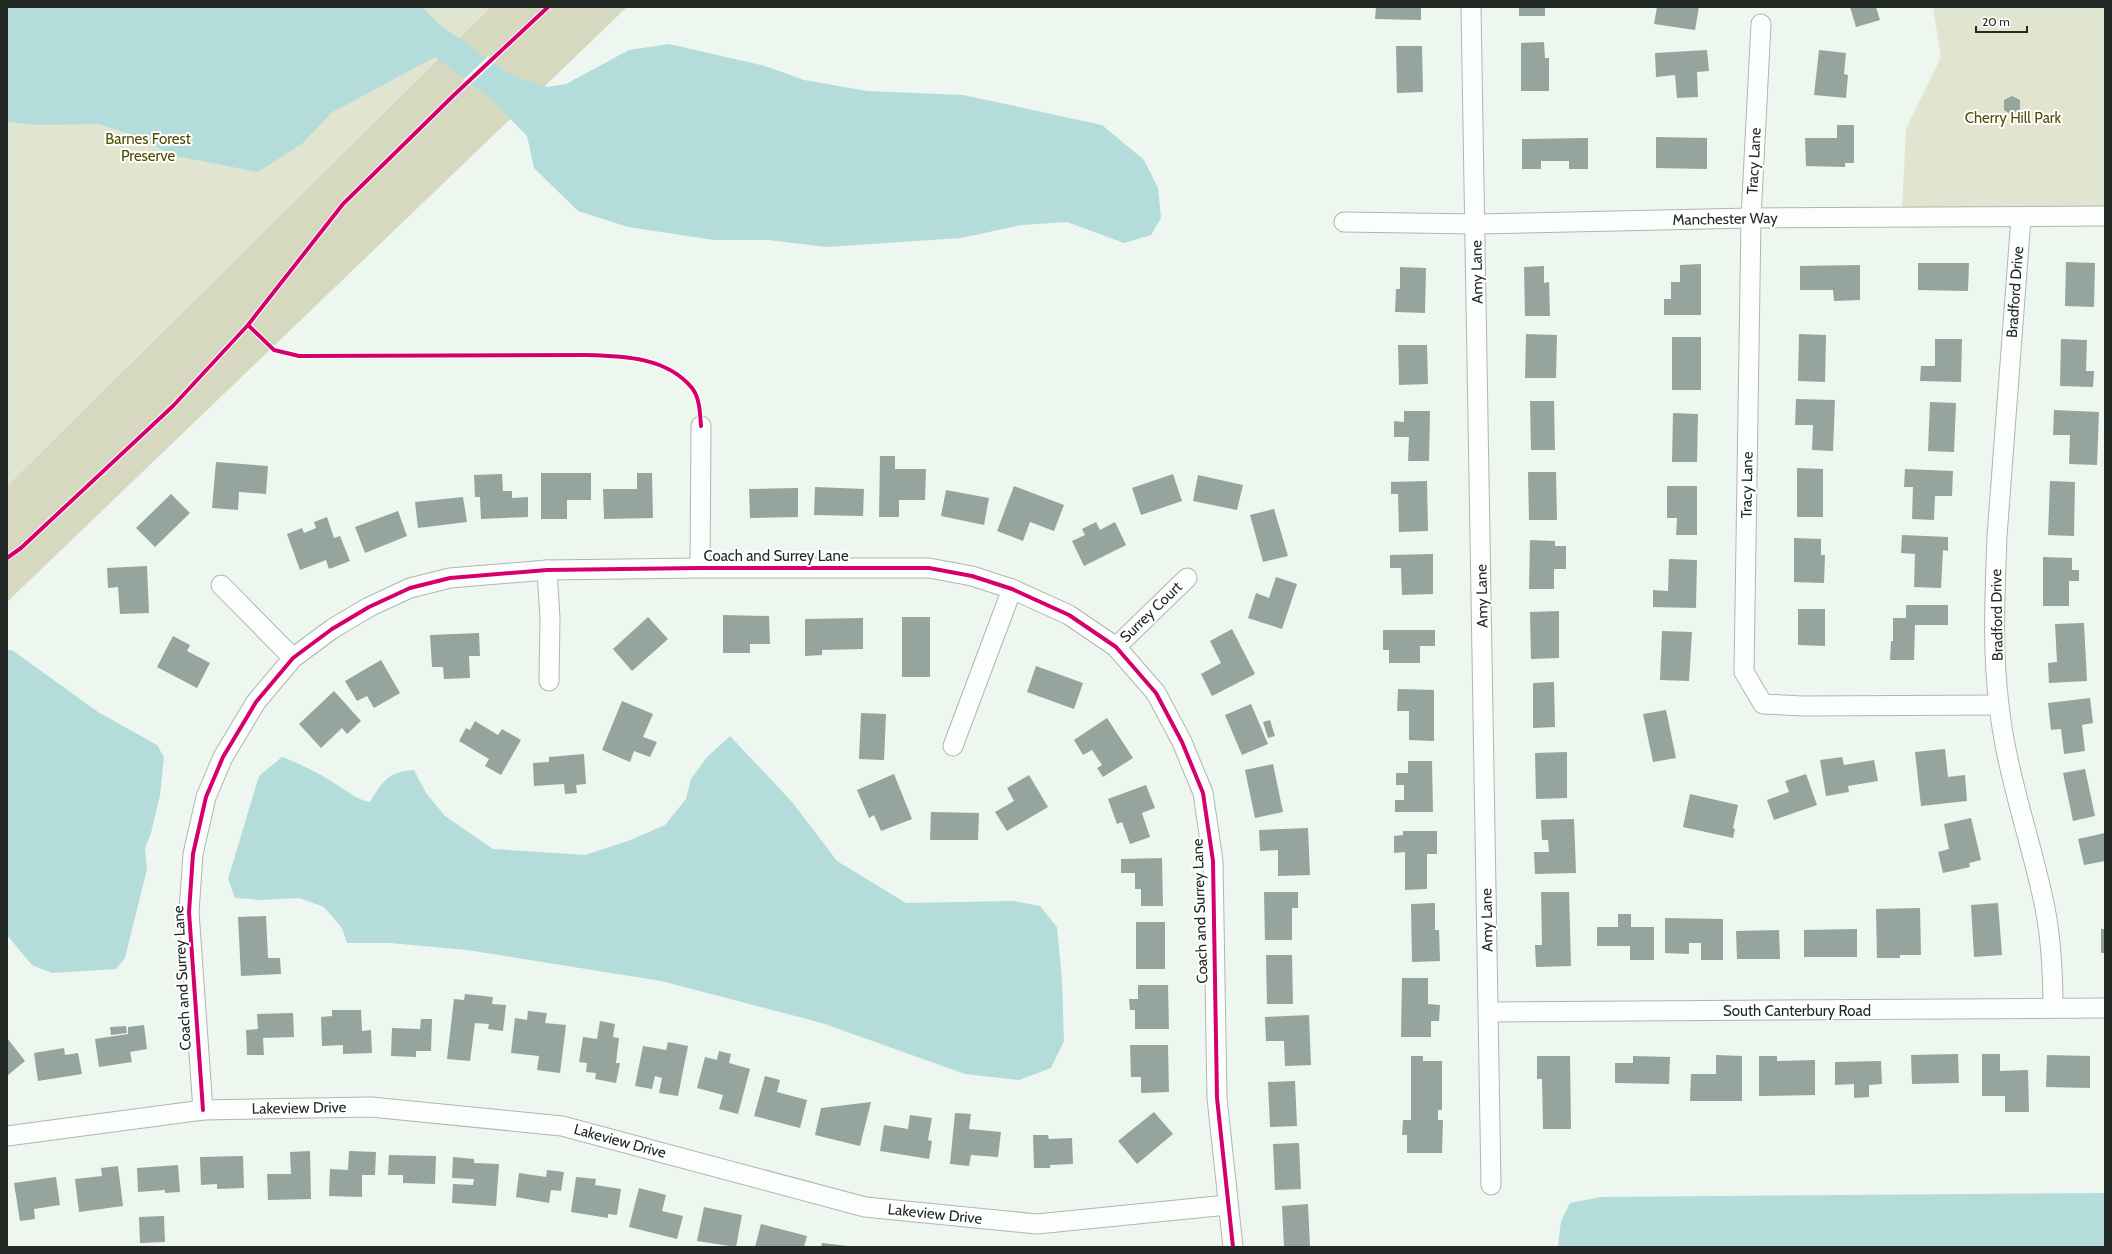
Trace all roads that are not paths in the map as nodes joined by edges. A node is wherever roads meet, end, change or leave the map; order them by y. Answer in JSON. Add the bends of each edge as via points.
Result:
{"nodes":[{"id":1,"x":1472,"y":7,"type":"edge"},
{"id":2,"x":1761,"y":24,"type":"dead end"},
{"id":3,"x":2105,"y":216,"type":"edge"},
{"id":4,"x":1751,"y":218,"type":"junction"},
{"id":5,"x":2021,"y":218,"type":"junction"},
{"id":6,"x":1344,"y":222,"type":"dead end"},
{"id":7,"x":1476,"y":224,"type":"junction"},
{"id":8,"x":701,"y":426,"type":"dead end"},
{"id":9,"x":700,"y":568,"type":"junction"},
{"id":10,"x":546,"y":570,"type":"junction"},
{"id":11,"x":1187,"y":578,"type":"dead end"},
{"id":12,"x":220,"y":585,"type":"dead end"},
{"id":13,"x":1012,"y":589,"type":"junction"},
{"id":14,"x":1116,"y":647,"type":"junction"},
{"id":15,"x":294,"y":658,"type":"junction"},
{"id":16,"x":549,"y":681,"type":"dead end"},
{"id":17,"x":1999,"y":705,"type":"junction"},
{"id":18,"x":952,"y":746,"type":"dead end"},
{"id":19,"x":2053,"y":1008,"type":"junction"},
{"id":20,"x":2105,"y":1008,"type":"edge"},
{"id":21,"x":1489,"y":1012,"type":"junction"},
{"id":22,"x":203,"y":1110,"type":"junction"},
{"id":23,"x":7,"y":1136,"type":"edge"},
{"id":24,"x":1491,"y":1185,"type":"dead end"},
{"id":25,"x":1227,"y":1205,"type":"junction"},
{"id":26,"x":1233,"y":1247,"type":"edge"}],
"edges":[{"from":1,"to":7,"type":"street","name":"Amy Lane"},
{"from":2,"to":4,"type":"street","name":"Tracy Lane"},
{"from":3,"to":5,"type":"street","name":"Manchester Way"},
{"from":4,"to":5,"type":"street","name":"Manchester Way"},
{"from":4,"to":7,"type":"street","name":"Manchester Way"},
{"from":4,"to":17,"type":"street","name":"Tracy Lane","via":[[1744,672],[1763,704]]},
{"from":5,"to":17,"type":"street","name":"Bradford Drive","via":[[1997,536],[1995,589]]},
{"from":6,"to":7,"type":"street","name":"Manchester Way"},
{"from":7,"to":21,"type":"street","name":"Amy Lane"},
{"from":8,"to":9,"type":"street"},
{"from":9,"to":10,"type":"street","name":"Coach and Surrey Lane"},
{"from":9,"to":13,"type":"street","name":"Coach and Surrey Lane","via":[[929,568],[972,576]]},
{"from":10,"to":15,"type":"street","name":"Coach and Surrey Lane","via":[[450,578],[410,588],[369,607],[332,629]]},
{"from":10,"to":16,"type":"street","via":[[550,618]]},
{"from":11,"to":14,"type":"street","name":"Surrey Court"},
{"from":12,"to":15,"type":"street"},
{"from":13,"to":14,"type":"street","name":"Coach and Surrey Lane","via":[[1069,615]]},
{"from":13,"to":18,"type":"street"},
{"from":14,"to":25,"type":"street","name":"Coach and Surrey Lane","via":[[1156,693],[1182,742],[1203,792],[1213,861],[1217,1098]]},
{"from":15,"to":22,"type":"street","name":"Coach and Surrey Lane","via":[[256,702],[223,757],[206,797],[193,854],[189,912]]},
{"from":17,"to":19,"type":"street","name":"Bradford Drive","via":[[2018,806],[2043,895],[2051,945]]},
{"from":19,"to":20,"type":"street","name":"South Canterbury Road"},
{"from":19,"to":21,"type":"street","name":"South Canterbury Road"},
{"from":21,"to":24,"type":"street","name":"Amy Lane"},
{"from":22,"to":23,"type":"street","name":"Lakeview Drive"},
{"from":22,"to":25,"type":"street","name":"Lakeview Drive","via":[[371,1107],[562,1126],[865,1207],[1030,1223]]},
{"from":25,"to":26,"type":"street","name":"Coach and Surrey Lane"}]}
